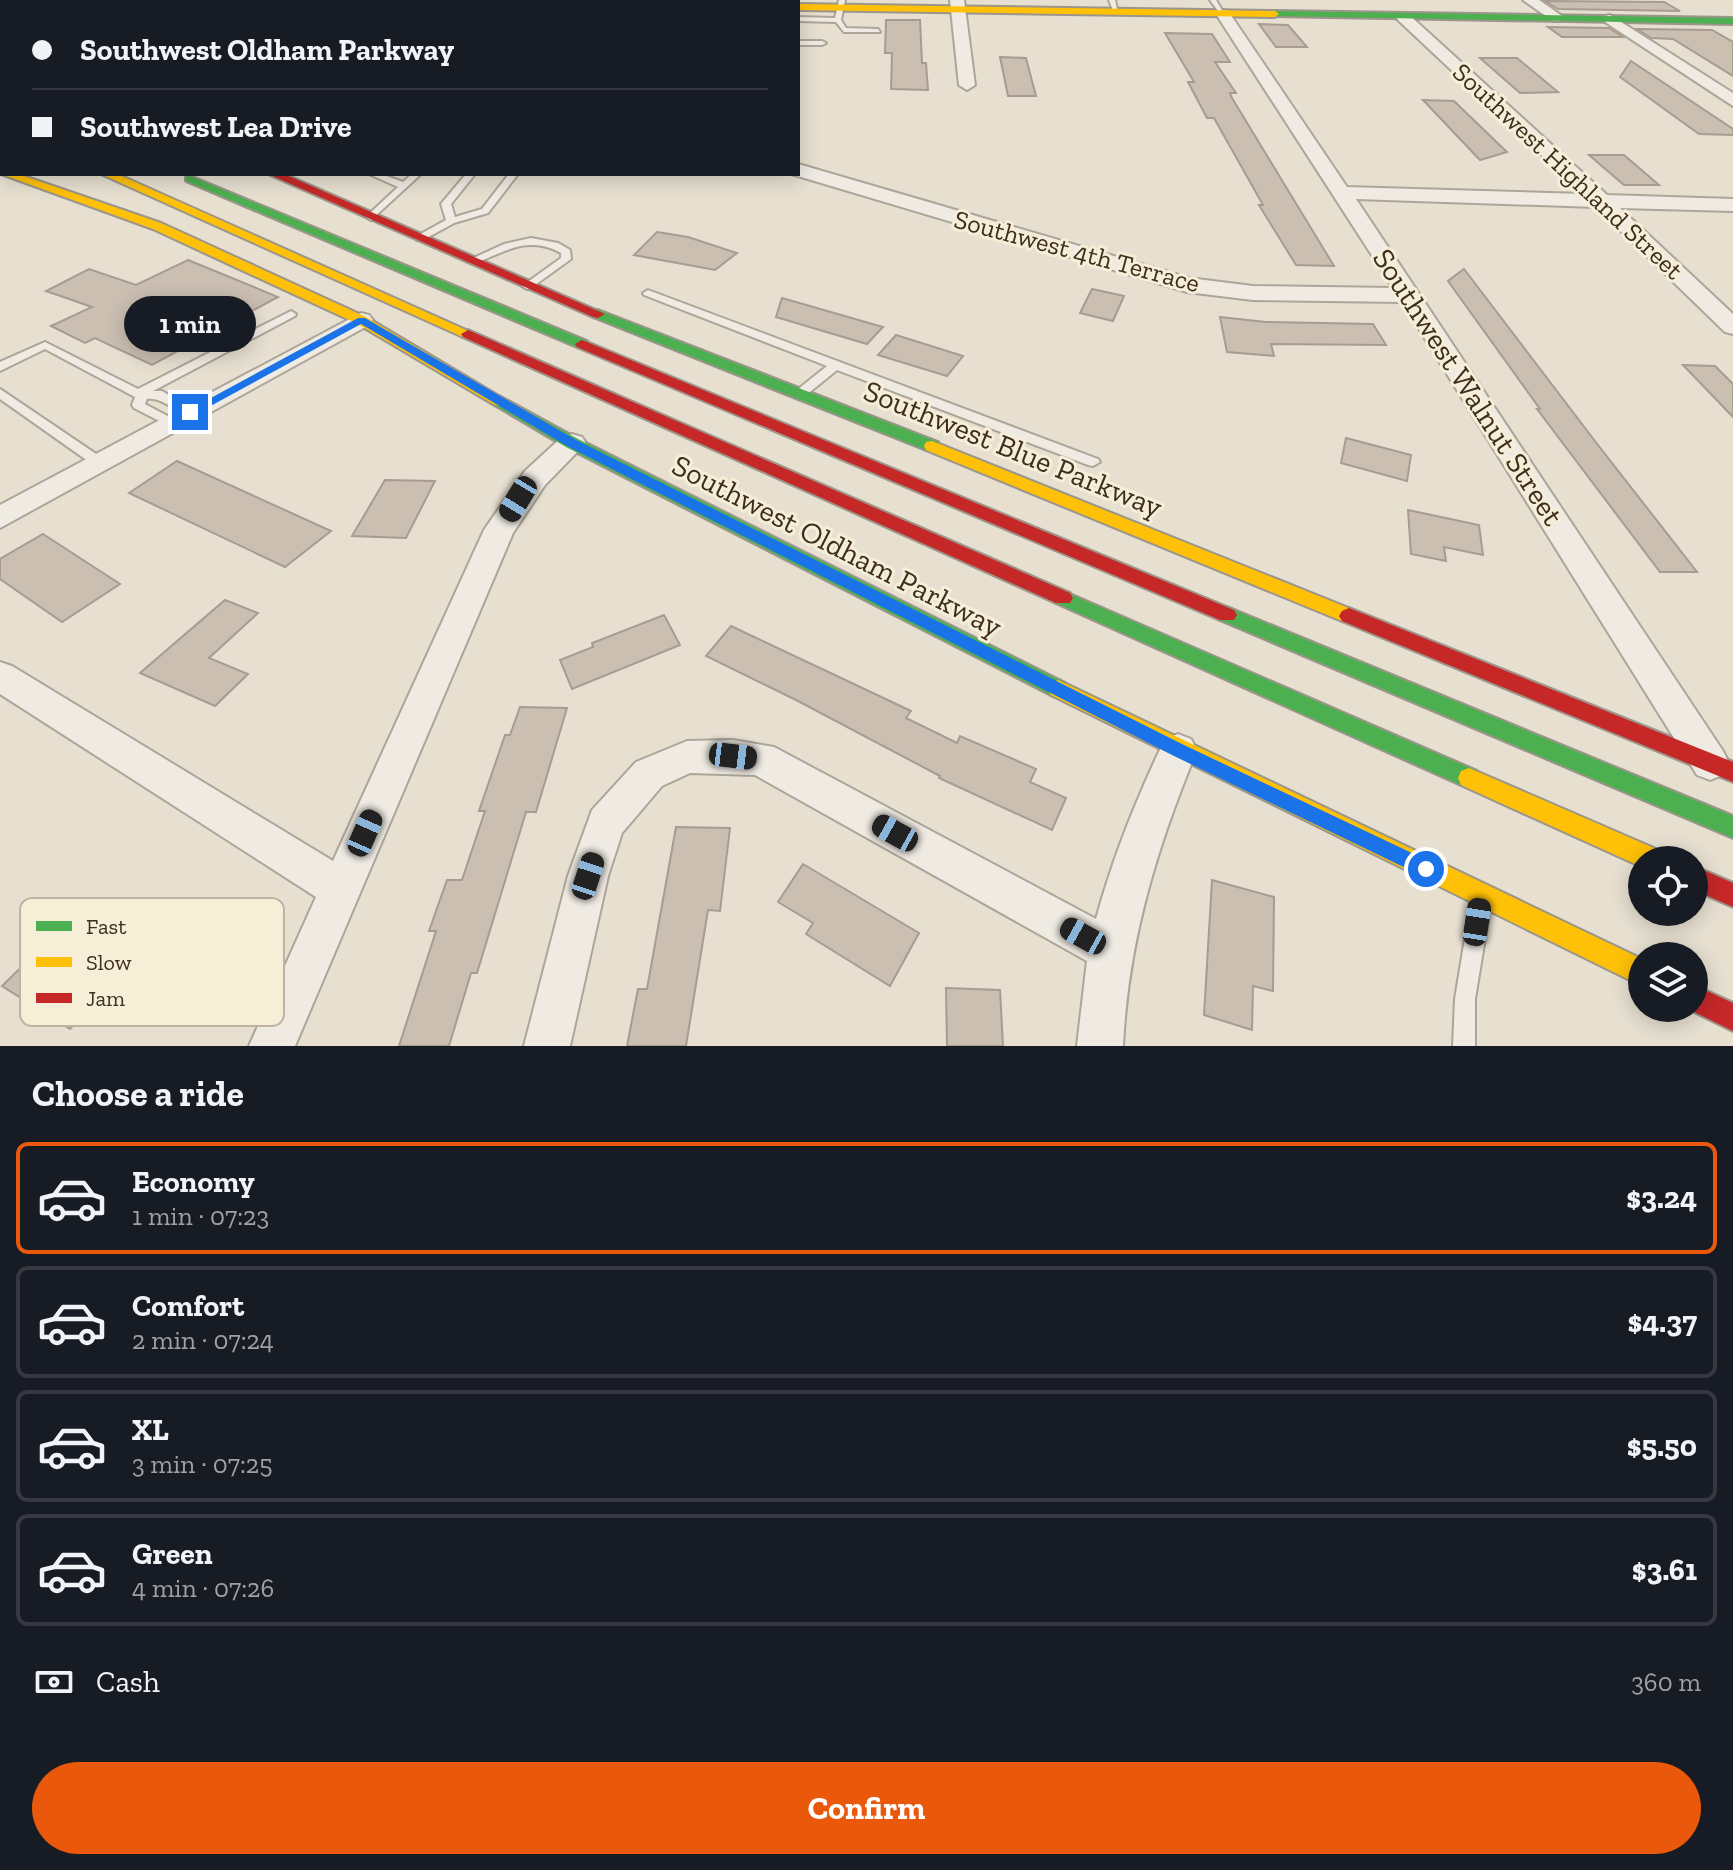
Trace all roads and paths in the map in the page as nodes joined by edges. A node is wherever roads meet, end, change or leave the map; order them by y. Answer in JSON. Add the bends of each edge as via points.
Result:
{"nodes":[{"id":1,"x":1530,"y":0,"type":"edge"},
{"id":2,"x":893,"y":4,"type":"edge"},
{"id":3,"x":957,"y":5,"type":"edge"},
{"id":4,"x":1001,"y":5,"type":"edge"},
{"id":5,"x":1114,"y":6,"type":"edge"},
{"id":6,"x":800,"y":7,"type":"edge"},
{"id":7,"x":1218,"y":7,"type":"edge"},
{"id":8,"x":840,"y":9,"type":"edge"},
{"id":9,"x":1402,"y":16,"type":"junction"},
{"id":10,"x":1558,"y":18,"type":"junction"},
{"id":11,"x":800,"y":19,"type":"edge"},
{"id":12,"x":1610,"y":19,"type":"junction"},
{"id":13,"x":1733,"y":21,"type":"edge"},
{"id":14,"x":878,"y":31,"type":"dead end"},
{"id":15,"x":800,"y":43,"type":"edge"},
{"id":16,"x":822,"y":43,"type":"dead end"},
{"id":17,"x":967,"y":85,"type":"dead end"},
{"id":18,"x":1733,"y":101,"type":"edge"},
{"id":19,"x":800,"y":171,"type":"edge"},
{"id":20,"x":12,"y":176,"type":"edge"},
{"id":21,"x":112,"y":176,"type":"edge"},
{"id":22,"x":184,"y":176,"type":"edge"},
{"id":23,"x":279,"y":176,"type":"edge"},
{"id":24,"x":378,"y":176,"type":"edge"},
{"id":25,"x":415,"y":176,"type":"edge"},
{"id":26,"x":469,"y":176,"type":"edge"},
{"id":27,"x":512,"y":176,"type":"edge"},
{"id":28,"x":404,"y":186,"type":"junction"},
{"id":29,"x":1341,"y":193,"type":"junction"},
{"id":30,"x":1603,"y":202,"type":"junction"},
{"id":31,"x":1733,"y":205,"type":"edge"},
{"id":32,"x":371,"y":217,"type":"junction"},
{"id":33,"x":451,"y":221,"type":"junction"},
{"id":34,"x":420,"y":238,"type":"junction"},
{"id":35,"x":472,"y":261,"type":"junction"},
{"id":36,"x":527,"y":286,"type":"junction"},
{"id":37,"x":648,"y":293,"type":"dead end"},
{"id":38,"x":1409,"y":295,"type":"junction"},
{"id":39,"x":291,"y":314,"type":"dead end"},
{"id":40,"x":361,"y":320,"type":"junction"},
{"id":41,"x":1733,"y":327,"type":"edge"},
{"id":42,"x":835,"y":365,"type":"junction"},
{"id":43,"x":0,"y":367,"type":"edge"},
{"id":44,"x":0,"y":393,"type":"edge"},
{"id":45,"x":801,"y":393,"type":"junction"},
{"id":46,"x":140,"y":395,"type":"junction"},
{"id":47,"x":180,"y":418,"type":"junction"},
{"id":48,"x":572,"y":443,"type":"junction"},
{"id":49,"x":1093,"y":462,"type":"dead end"},
{"id":50,"x":100,"y":463,"type":"junction"},
{"id":51,"x":0,"y":518,"type":"edge"},
{"id":52,"x":0,"y":676,"type":"edge"},
{"id":53,"x":1178,"y":750,"type":"junction"},
{"id":54,"x":1721,"y":768,"type":"edge"},
{"id":55,"x":1733,"y":827,"type":"edge"},
{"id":56,"x":1628,"y":848,"type":"edge"},
{"id":57,"x":1708,"y":884,"type":"edge"},
{"id":58,"x":340,"y":888,"type":"junction"},
{"id":59,"x":1733,"y":895,"type":"edge"},
{"id":60,"x":1482,"y":896,"type":"junction"},
{"id":61,"x":1110,"y":950,"type":"junction"},
{"id":62,"x":1628,"y":966,"type":"edge"},
{"id":63,"x":1708,"y":1005,"type":"edge"},
{"id":64,"x":1733,"y":1017,"type":"edge"},
{"id":65,"x":284,"y":1018,"type":"edge"},
{"id":66,"x":281,"y":1026,"type":"edge"},
{"id":67,"x":272,"y":1046,"type":"edge"},
{"id":68,"x":547,"y":1046,"type":"edge"},
{"id":69,"x":1100,"y":1046,"type":"edge"},
{"id":70,"x":1464,"y":1046,"type":"edge"}],
"edges":[{"from":1,"to":10,"type":"street"},
{"from":2,"to":3,"type":"main road"},
{"from":2,"to":8,"type":"main road"},
{"from":3,"to":4,"type":"main road"},
{"from":3,"to":17,"type":"street"},
{"from":4,"to":5,"type":"main road"},
{"from":5,"to":7,"type":"main road"},
{"from":6,"to":8,"type":"main road"},
{"from":7,"to":9,"type":"main road"},
{"from":7,"to":29,"type":"street","name":"Southwest Walnut Street"},
{"from":8,"to":11,"type":"lane"},
{"from":8,"to":14,"type":"lane","via":[[844,30]]},
{"from":9,"to":10,"type":"main road"},
{"from":9,"to":30,"type":"street","name":"Southwest Highland Street"},
{"from":10,"to":12,"type":"main road"},
{"from":12,"to":13,"type":"main road"},
{"from":12,"to":18,"type":"street"},
{"from":15,"to":16,"type":"lane"},
{"from":19,"to":38,"type":"street","name":"Southwest 4th Terrace","via":[[1187,285],[1253,293]]},
{"from":20,"to":40,"type":"main road","name":"Southwest Oldham Parkway","via":[[157,226]]},
{"from":21,"to":56,"type":"main road"},
{"from":22,"to":55,"type":"main road"},
{"from":23,"to":32,"type":"main road","name":"Southwest Blue Parkway"},
{"from":24,"to":28,"type":"lane"},
{"from":25,"to":28,"type":"lane"},
{"from":26,"to":33,"type":"lane","via":[[446,204]]},
{"from":27,"to":33,"type":"lane","via":[[485,211]]},
{"from":28,"to":32,"type":"lane"},
{"from":29,"to":30,"type":"street"},
{"from":29,"to":38,"type":"street","name":"Southwest Walnut Street"},
{"from":30,"to":31,"type":"street"},
{"from":30,"to":41,"type":"street","name":"Southwest Highland Street"},
{"from":32,"to":34,"type":"main road","name":"Southwest Blue Parkway"},
{"from":33,"to":34,"type":"lane"},
{"from":34,"to":35,"type":"main road","name":"Southwest Blue Parkway"},
{"from":35,"to":36,"type":"main road","name":"Southwest Blue Parkway"},
{"from":35,"to":36,"type":"lane","via":[[529,240],[548,241],[566,252],[566,259]]},
{"from":36,"to":45,"type":"main road","name":"Southwest Blue Parkway"},
{"from":37,"to":42,"type":"lane"},
{"from":38,"to":54,"type":"street","name":"Southwest Walnut Street"},
{"from":39,"to":46,"type":"lane"},
{"from":40,"to":47,"type":"street"},
{"from":40,"to":48,"type":"main road","name":"Southwest Oldham Parkway"},
{"from":42,"to":45,"type":"lane"},
{"from":42,"to":49,"type":"lane"},
{"from":43,"to":46,"type":"lane","via":[[45,345]]},
{"from":44,"to":50,"type":"lane"},
{"from":45,"to":54,"type":"main road","name":"Southwest Blue Parkway"},
{"from":46,"to":47,"type":"lane","via":[[158,394]]},
{"from":46,"to":47,"type":"lane","via":[[138,405]]},
{"from":47,"to":50,"type":"street"},
{"from":48,"to":53,"type":"main road","name":"Southwest Oldham Parkway"},
{"from":48,"to":58,"type":"street","via":[[535,478],[499,530]]},
{"from":50,"to":51,"type":"street"},
{"from":52,"to":58,"type":"street"},
{"from":53,"to":60,"type":"main road","name":"Southwest Oldham Parkway"},
{"from":53,"to":61,"type":"street","via":[[1125,883]]},
{"from":57,"to":59,"type":"main road"},
{"from":58,"to":65,"type":"street"},
{"from":60,"to":62,"type":"main road","name":"Southwest Oldham Parkway"},
{"from":60,"to":70,"type":"lane","via":[[1465,999]]},
{"from":61,"to":68,"type":"street","via":[[761,759],[687,757],[649,774],[606,823]]},
{"from":61,"to":69,"type":"street"},
{"from":63,"to":64,"type":"main road"},
{"from":66,"to":67,"type":"street"}]}
